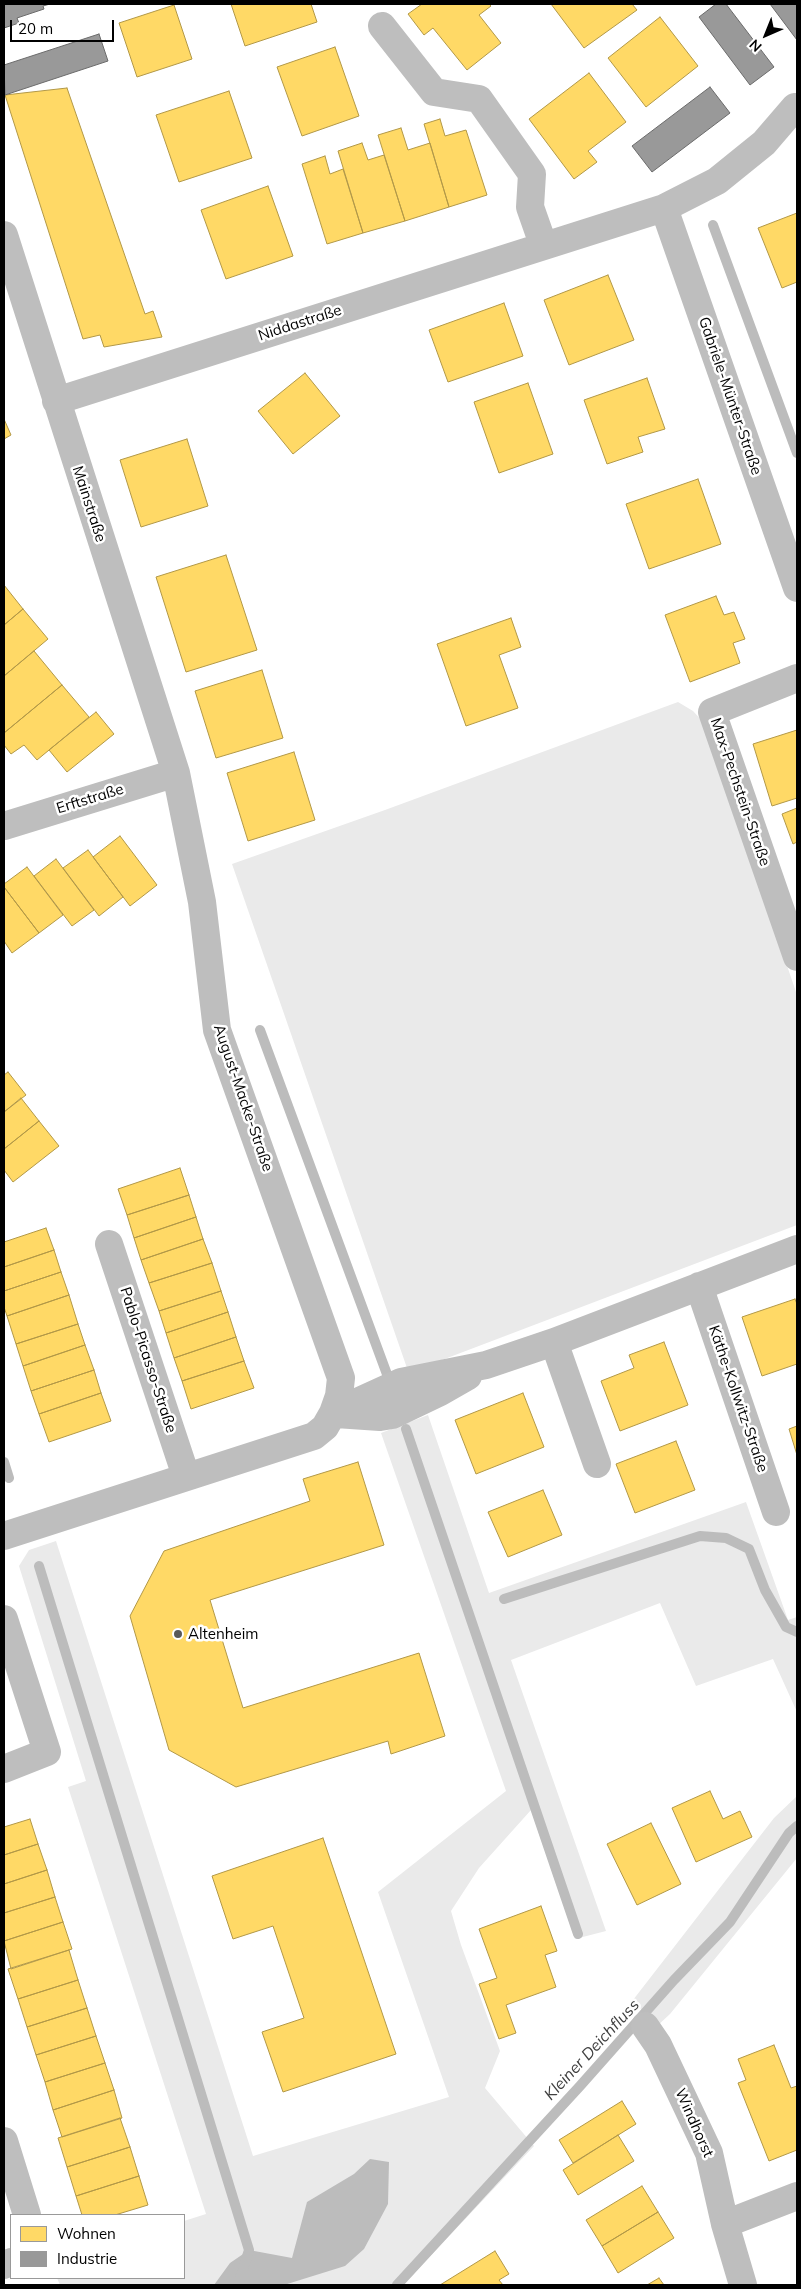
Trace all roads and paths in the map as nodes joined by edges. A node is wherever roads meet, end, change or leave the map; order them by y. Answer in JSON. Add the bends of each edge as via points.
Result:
{"nodes":[{"id":1,"x":382,"y":26,"type":"dead end"},
{"id":2,"x":795,"y":107,"type":"dead end"},
{"id":3,"x":664,"y":208,"type":"junction"},
{"id":4,"x":4,"y":235,"type":"edge"},
{"id":5,"x":544,"y":244,"type":"junction"},
{"id":6,"x":56,"y":401,"type":"junction"},
{"id":7,"x":797,"y":585,"type":"edge"},
{"id":8,"x":797,"y":678,"type":"edge"},
{"id":9,"x":176,"y":773,"type":"junction"},
{"id":10,"x":4,"y":826,"type":"edge"},
{"id":11,"x":797,"y":957,"type":"edge"},
{"id":12,"x":109,"y":1244,"type":"dead end"},
{"id":13,"x":797,"y":1249,"type":"edge"},
{"id":14,"x":699,"y":1286,"type":"junction"},
{"id":15,"x":554,"y":1342,"type":"junction"},
{"id":16,"x":333,"y":1414,"type":"junction"},
{"id":17,"x":597,"y":1464,"type":"dead end"},
{"id":18,"x":186,"y":1476,"type":"junction"},
{"id":19,"x":776,"y":1512,"type":"dead end"},
{"id":20,"x":4,"y":1536,"type":"edge"},
{"id":21,"x":4,"y":1619,"type":"edge"},
{"id":22,"x":4,"y":1769,"type":"edge"},
{"id":23,"x":645,"y":2026,"type":"dead end"},
{"id":24,"x":4,"y":2141,"type":"edge"},
{"id":25,"x":797,"y":2196,"type":"edge"},
{"id":26,"x":27,"y":2214,"type":"edge"},
{"id":27,"x":725,"y":2224,"type":"junction"},
{"id":28,"x":743,"y":2285,"type":"edge"}],
"edges":[{"from":1,"to":5,"type":"street","via":[[434,92],[479,98],[532,174],[530,207]]},
{"from":2,"to":3,"type":"street","name":"Niddastraße","via":[[764,143],[717,180]]},
{"from":3,"to":5,"type":"street","name":"Niddastraße"},
{"from":3,"to":7,"type":"street","name":"Gabriele-Münter-Straße"},
{"from":4,"to":6,"type":"street","name":"Mainstraße"},
{"from":5,"to":6,"type":"street","name":"Niddastraße"},
{"from":6,"to":9,"type":"street","name":"Mainstraße"},
{"from":8,"to":11,"type":"street","name":"Max-Pechstein-Straße","via":[[712,712]]},
{"from":9,"to":10,"type":"street","name":"Erftstraße"},
{"from":9,"to":16,"type":"street","name":"August-Macke-Straße","via":[[202,902],[217,1030],[341,1378]]},
{"from":12,"to":18,"type":"street","name":"Pablo-Picasso-Straße"},
{"from":13,"to":14,"type":"street"},
{"from":14,"to":15,"type":"street"},
{"from":14,"to":19,"type":"street","name":"Käthe-Kollwitz-Straße"},
{"from":15,"to":16,"type":"street","via":[[486,1365],[401,1382]]},
{"from":15,"to":17,"type":"street"},
{"from":16,"to":18,"type":"street","via":[[314,1436]]},
{"from":18,"to":20,"type":"street"},
{"from":21,"to":22,"type":"street","via":[[47,1752]]},
{"from":23,"to":27,"type":"street","name":"Windhorst","via":[[658,2044],[709,2153]]},
{"from":24,"to":26,"type":"street"},
{"from":25,"to":27,"type":"street"},
{"from":27,"to":28,"type":"street","name":"Windhorst"}]}
